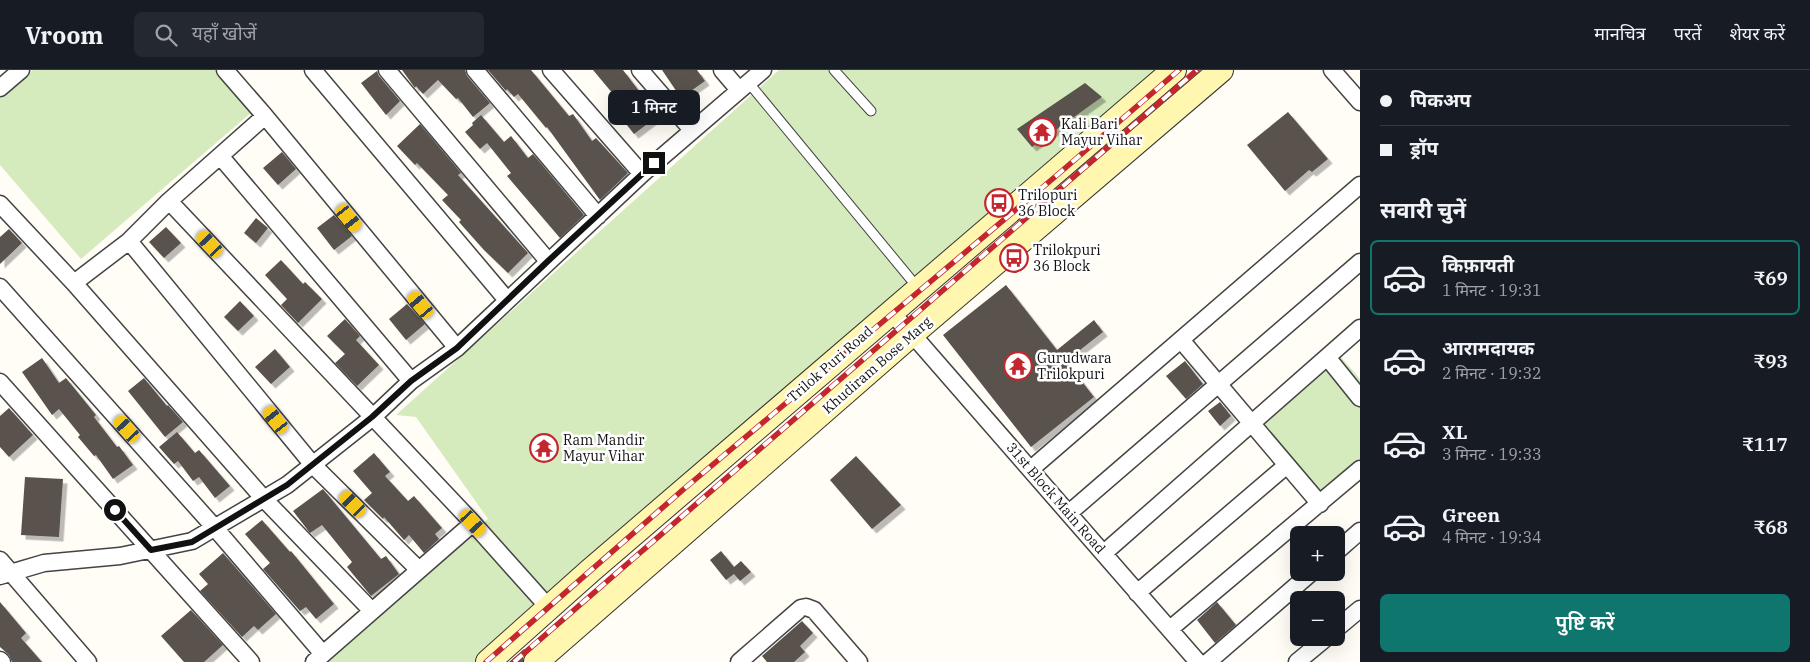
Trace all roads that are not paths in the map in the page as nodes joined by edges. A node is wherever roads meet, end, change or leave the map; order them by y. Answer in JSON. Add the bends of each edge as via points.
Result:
{"nodes":[{"id":1,"x":22,"y":70,"type":"edge"},
{"id":2,"x":225,"y":70,"type":"edge"},
{"id":3,"x":313,"y":70,"type":"edge"},
{"id":4,"x":387,"y":70,"type":"edge"},
{"id":5,"x":475,"y":70,"type":"edge"},
{"id":6,"x":551,"y":70,"type":"edge"},
{"id":7,"x":640,"y":70,"type":"edge"},
{"id":8,"x":722,"y":70,"type":"edge"},
{"id":9,"x":763,"y":70,"type":"edge"},
{"id":10,"x":834,"y":70,"type":"edge"},
{"id":11,"x":1174,"y":70,"type":"edge"},
{"id":12,"x":1221,"y":70,"type":"edge"},
{"id":13,"x":1332,"y":70,"type":"edge"},
{"id":14,"x":744,"y":86,"type":"junction"},
{"id":15,"x":0,"y":88,"type":"edge"},
{"id":16,"x":1360,"y":102,"type":"edge"},
{"id":17,"x":871,"y":110,"type":"dead end"},
{"id":18,"x":266,"y":116,"type":"junction"},
{"id":19,"x":692,"y":130,"type":"junction"},
{"id":20,"x":221,"y":157,"type":"junction"},
{"id":21,"x":642,"y":174,"type":"junction"},
{"id":22,"x":1360,"y":185,"type":"edge"},
{"id":23,"x":170,"y":201,"type":"junction"},
{"id":24,"x":0,"y":204,"type":"edge"},
{"id":25,"x":598,"y":216,"type":"junction"},
{"id":26,"x":129,"y":241,"type":"junction"},
{"id":27,"x":548,"y":261,"type":"junction"},
{"id":28,"x":1360,"y":262,"type":"edge"},
{"id":29,"x":74,"y":283,"type":"junction"},
{"id":30,"x":0,"y":287,"type":"edge"},
{"id":31,"x":918,"y":288,"type":"junction"},
{"id":32,"x":507,"y":300,"type":"junction"},
{"id":33,"x":890,"y":312,"type":"junction"},
{"id":34,"x":1360,"y":328,"type":"edge"},
{"id":35,"x":912,"y":334,"type":"junction"},
{"id":36,"x":1181,"y":340,"type":"junction"},
{"id":37,"x":457,"y":348,"type":"junction"},
{"id":38,"x":1327,"y":357,"type":"junction"},
{"id":39,"x":411,"y":381,"type":"junction"},
{"id":40,"x":0,"y":382,"type":"edge"},
{"id":41,"x":1220,"y":384,"type":"junction"},
{"id":42,"x":1360,"y":398,"type":"edge"},
{"id":43,"x":372,"y":417,"type":"junction"},
{"id":44,"x":1252,"y":423,"type":"junction"},
{"id":45,"x":313,"y":465,"type":"junction"},
{"id":46,"x":1287,"y":466,"type":"junction"},
{"id":47,"x":1031,"y":469,"type":"junction"},
{"id":48,"x":1360,"y":469,"type":"edge"},
{"id":49,"x":264,"y":499,"type":"junction"},
{"id":50,"x":1320,"y":504,"type":"junction"},
{"id":51,"x":1069,"y":513,"type":"junction"},
{"id":52,"x":473,"y":523,"type":"junction"},
{"id":53,"x":215,"y":528,"type":"junction"},
{"id":54,"x":1360,"y":531,"type":"edge"},
{"id":55,"x":1345,"y":544,"type":"edge"},
{"id":56,"x":151,"y":550,"type":"junction"},
{"id":57,"x":1104,"y":553,"type":"junction"},
{"id":58,"x":0,"y":560,"type":"edge"},
{"id":59,"x":418,"y":570,"type":"junction"},
{"id":60,"x":6,"y":575,"type":"edge"},
{"id":61,"x":1302,"y":581,"type":"edge"},
{"id":62,"x":1137,"y":593,"type":"junction"},
{"id":63,"x":549,"y":608,"type":"junction"},
{"id":64,"x":1360,"y":609,"type":"edge"},
{"id":65,"x":372,"y":611,"type":"junction"},
{"id":66,"x":1345,"y":622,"type":"edge"},
{"id":67,"x":1170,"y":629,"type":"junction"},
{"id":68,"x":1316,"y":646,"type":"edge"},
{"id":69,"x":318,"y":658,"type":"edge"},
{"id":70,"x":88,"y":662,"type":"edge"},
{"id":71,"x":251,"y":662,"type":"edge"},
{"id":72,"x":488,"y":662,"type":"edge"},
{"id":73,"x":536,"y":662,"type":"edge"},
{"id":74,"x":739,"y":662,"type":"edge"},
{"id":75,"x":859,"y":662,"type":"edge"},
{"id":76,"x":1198,"y":662,"type":"edge"},
{"id":77,"x":1208,"y":662,"type":"edge"},
{"id":78,"x":1297,"y":662,"type":"edge"}],
"edges":[{"from":1,"to":15,"type":"street"},
{"from":2,"to":18,"type":"street"},
{"from":3,"to":32,"type":"street"},
{"from":4,"to":27,"type":"street"},
{"from":5,"to":25,"type":"street"},
{"from":6,"to":21,"type":"street"},
{"from":7,"to":19,"type":"street"},
{"from":8,"to":14,"type":"street"},
{"from":9,"to":14,"type":"street"},
{"from":10,"to":17,"type":"lane"},
{"from":11,"to":31,"type":"street","name":"Trilok Puri Road"},
{"from":12,"to":35,"type":"street","name":"Khudiram Bose Marg"},
{"from":13,"to":16,"type":"street"},
{"from":14,"to":19,"type":"street"},
{"from":14,"to":31,"type":"lane"},
{"from":18,"to":20,"type":"street"},
{"from":18,"to":37,"type":"street"},
{"from":19,"to":21,"type":"street"},
{"from":20,"to":23,"type":"street"},
{"from":20,"to":39,"type":"street"},
{"from":21,"to":25,"type":"street"},
{"from":22,"to":36,"type":"street"},
{"from":23,"to":26,"type":"street"},
{"from":23,"to":43,"type":"street"},
{"from":24,"to":29,"type":"street"},
{"from":25,"to":27,"type":"street"},
{"from":26,"to":29,"type":"street"},
{"from":26,"to":45,"type":"street"},
{"from":27,"to":32,"type":"street"},
{"from":28,"to":41,"type":"street"},
{"from":29,"to":49,"type":"street"},
{"from":30,"to":53,"type":"street"},
{"from":31,"to":33,"type":"street","name":"Trilok Puri Road"},
{"from":32,"to":37,"type":"street"},
{"from":33,"to":35,"type":"street","name":"31st Block Main Road"},
{"from":33,"to":63,"type":"street","name":"Trilok Puri Road"},
{"from":34,"to":38,"type":"street"},
{"from":35,"to":47,"type":"street","name":"31st Block Main Road"},
{"from":35,"to":73,"type":"street","name":"Khudiram Bose Marg"},
{"from":36,"to":41,"type":"street"},
{"from":36,"to":47,"type":"street"},
{"from":37,"to":39,"type":"street"},
{"from":38,"to":42,"type":"street"},
{"from":38,"to":44,"type":"street"},
{"from":39,"to":43,"type":"street"},
{"from":40,"to":56,"type":"street"},
{"from":41,"to":44,"type":"street"},
{"from":41,"to":51,"type":"street"},
{"from":43,"to":45,"type":"street"},
{"from":43,"to":52,"type":"street"},
{"from":44,"to":46,"type":"street"},
{"from":44,"to":57,"type":"street"},
{"from":45,"to":49,"type":"street"},
{"from":45,"to":59,"type":"street"},
{"from":46,"to":50,"type":"street"},
{"from":46,"to":62,"type":"street"},
{"from":47,"to":51,"type":"street","name":"31st Block Main Road"},
{"from":48,"to":50,"type":"street"},
{"from":49,"to":53,"type":"street"},
{"from":49,"to":65,"type":"street"},
{"from":50,"to":67,"type":"street"},
{"from":51,"to":57,"type":"street","name":"31st Block Main Road"},
{"from":52,"to":59,"type":"street"},
{"from":52,"to":63,"type":"street"},
{"from":53,"to":56,"type":"street","via":[[192,542]]},
{"from":53,"to":69,"type":"street"},
{"from":54,"to":55,"type":"street"},
{"from":56,"to":60,"type":"street","via":[[44,563]]},
{"from":56,"to":71,"type":"street"},
{"from":57,"to":62,"type":"street","name":"31st Block Main Road"},
{"from":58,"to":60,"type":"street"},
{"from":59,"to":65,"type":"street"},
{"from":60,"to":70,"type":"street"},
{"from":61,"to":77,"type":"street"},
{"from":62,"to":67,"type":"street","name":"31st Block Main Road"},
{"from":63,"to":72,"type":"street","name":"Trilok Puri Road"},
{"from":64,"to":66,"type":"street"},
{"from":65,"to":69,"type":"street"},
{"from":67,"to":76,"type":"street","name":"31st Block Main Road"},
{"from":68,"to":78,"type":"street"},
{"from":74,"to":75,"type":"street","via":[[806,606],[814,610]]}]}
